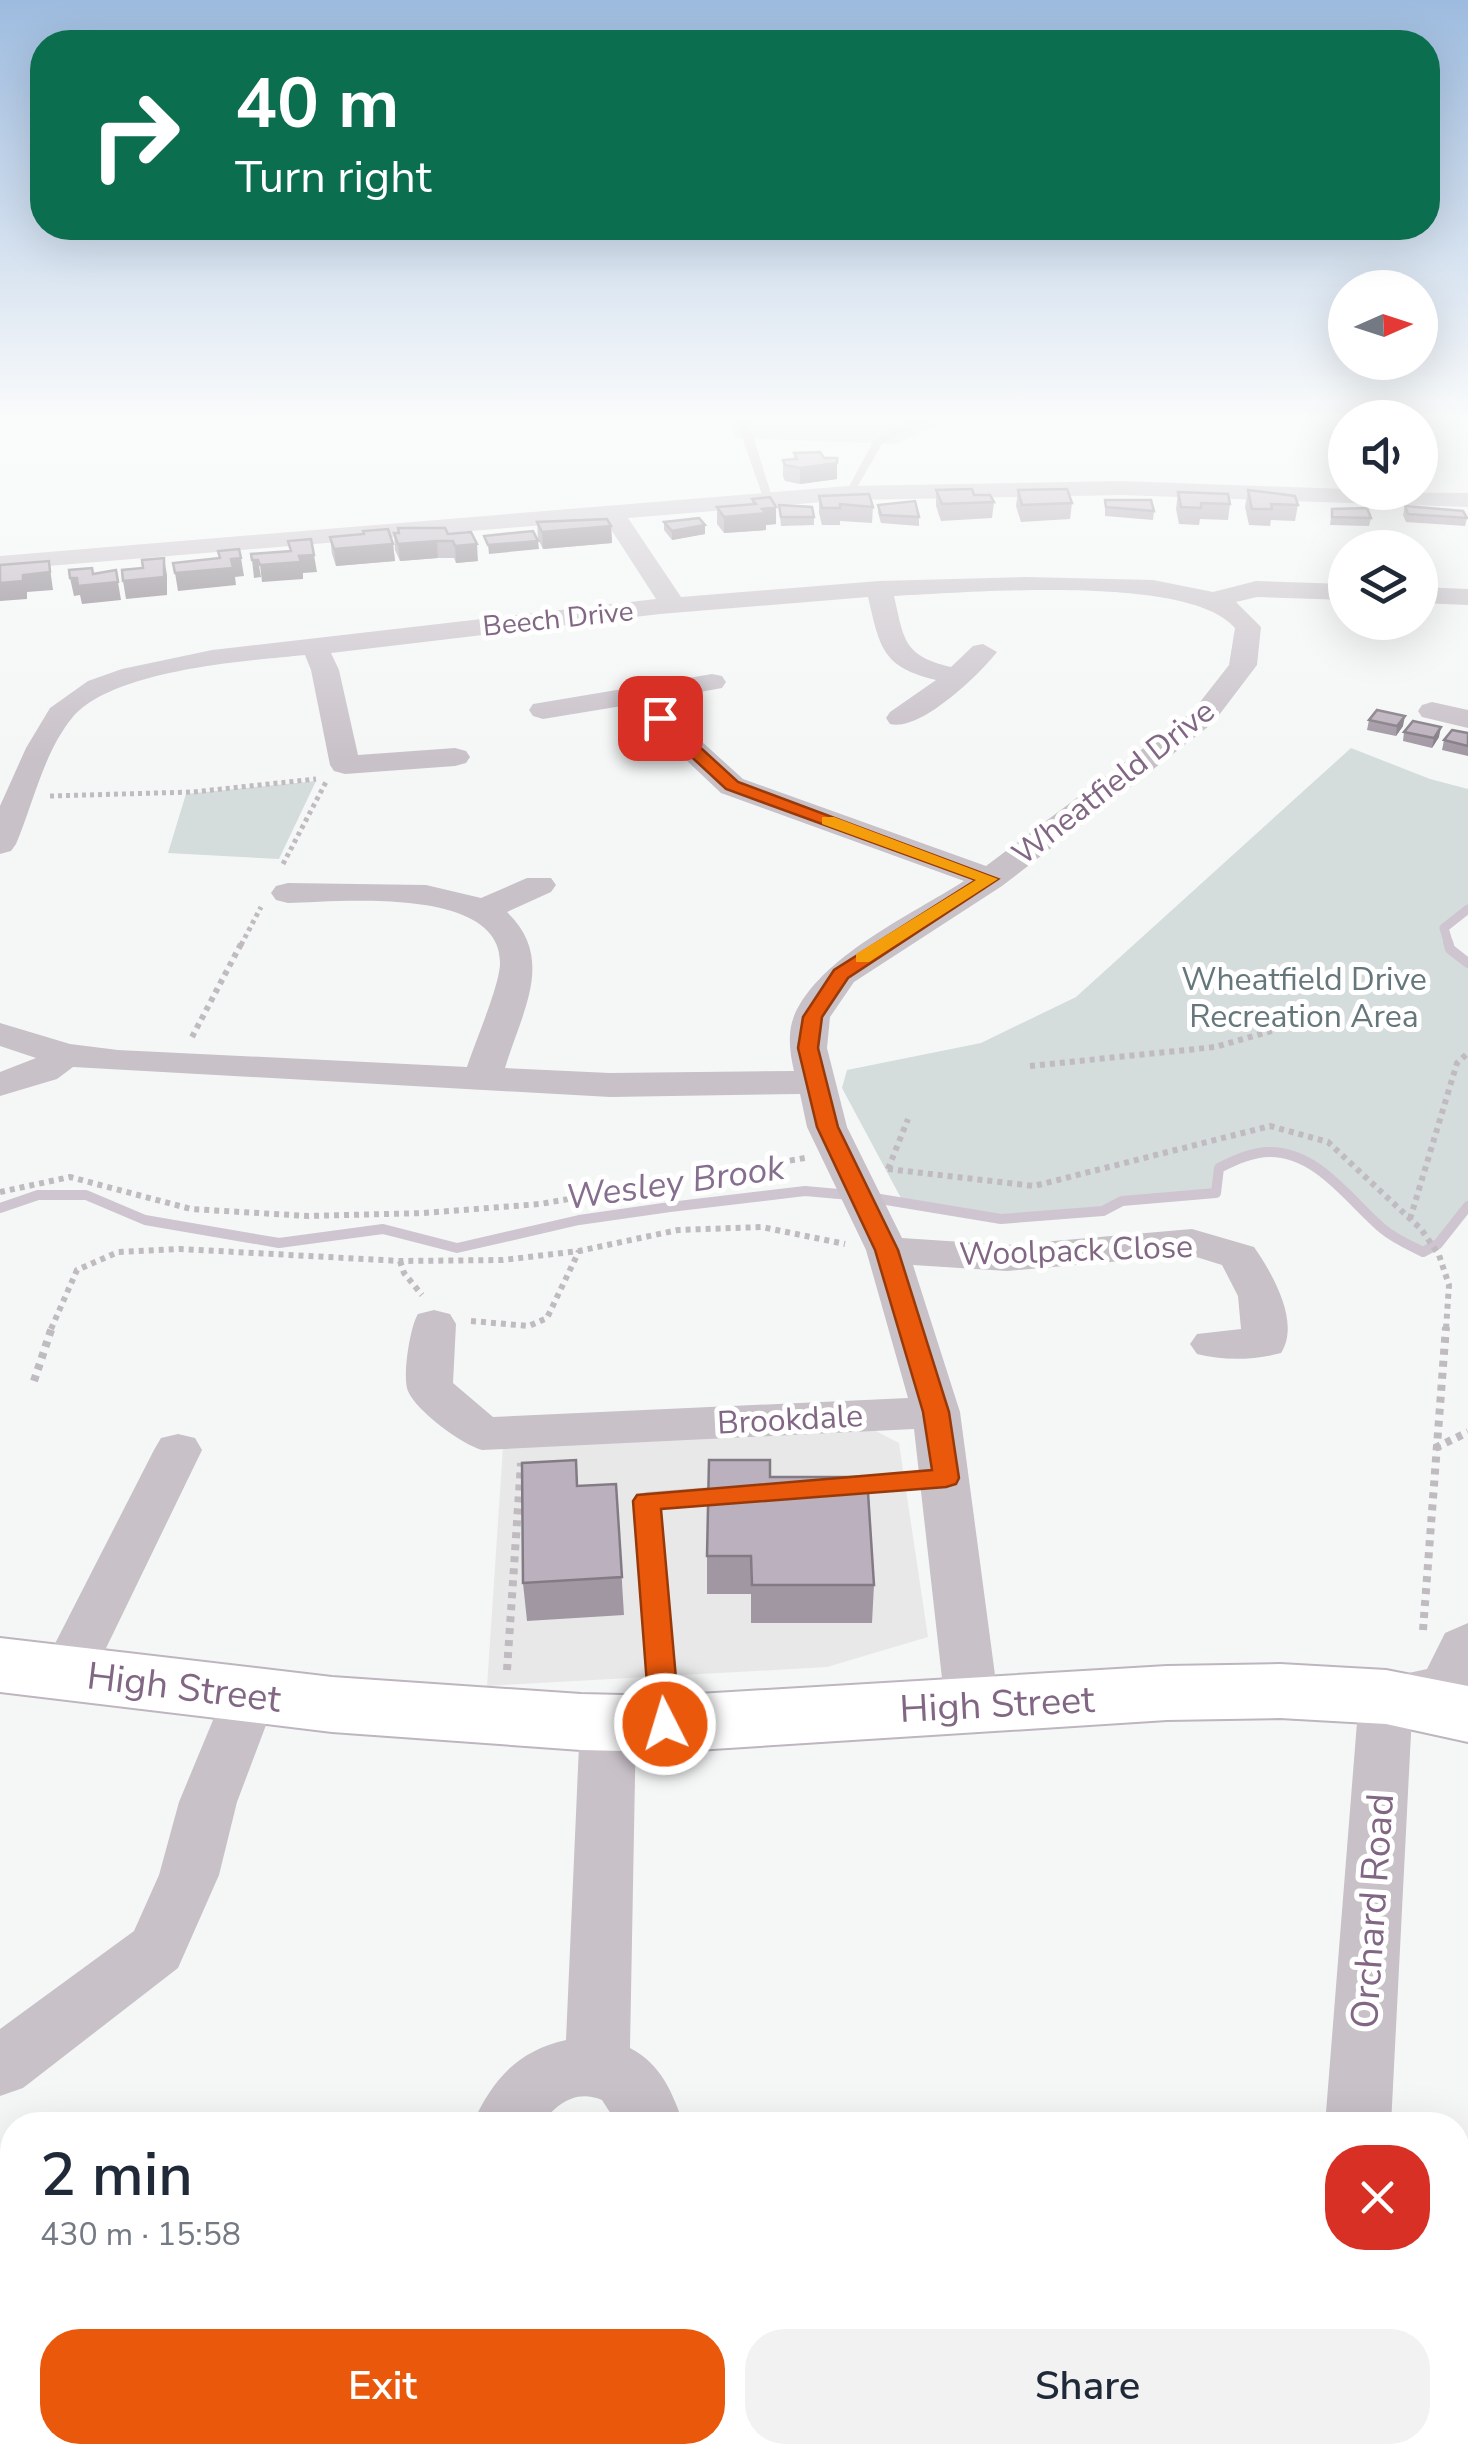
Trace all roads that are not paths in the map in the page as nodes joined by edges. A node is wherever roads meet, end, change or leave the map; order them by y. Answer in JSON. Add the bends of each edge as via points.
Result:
{"nodes":[{"id":1,"x":400,"y":529,"type":"edge"},
{"id":2,"x":623,"y":529,"type":"edge"},
{"id":3,"x":0,"y":563,"type":"edge"},
{"id":4,"x":879,"y":589,"type":"junction"},
{"id":5,"x":1328,"y":591,"type":"edge"},
{"id":6,"x":1438,"y":596,"type":"edge"},
{"id":7,"x":1468,"y":597,"type":"edge"},
{"id":8,"x":1211,"y":601,"type":"junction"},
{"id":9,"x":674,"y":606,"type":"junction"},
{"id":10,"x":315,"y":648,"type":"junction"},
{"id":11,"x":984,"y":652,"type":"dead end"},
{"id":12,"x":958,"y":677,"type":"junction"},
{"id":13,"x":712,"y":682,"type":"dead end"},
{"id":14,"x":635,"y":696,"type":"junction"},
{"id":15,"x":543,"y":710,"type":"dead end"},
{"id":16,"x":1432,"y":711,"type":"dead end"},
{"id":17,"x":900,"y":718,"type":"dead end"},
{"id":18,"x":1468,"y":718,"type":"edge"},
{"id":19,"x":455,"y":756,"type":"dead end"},
{"id":20,"x":1,"y":838,"type":"edge"},
{"id":21,"x":990,"y":879,"type":"junction"},
{"id":22,"x":279,"y":885,"type":"road end"},
{"id":23,"x":539,"y":885,"type":"dead end"},
{"id":24,"x":486,"y":908,"type":"junction"},
{"id":25,"x":0,"y":1034,"type":"edge"},
{"id":26,"x":65,"y":1055,"type":"junction"},
{"id":27,"x":484,"y":1078,"type":"junction"},
{"id":28,"x":814,"y":1082,"type":"junction"},
{"id":29,"x":0,"y":1084,"type":"edge"},
{"id":30,"x":879,"y":1233,"type":"junction"},
{"id":31,"x":434,"y":1324,"type":"road end"},
{"id":32,"x":1213,"y":1344,"type":"dead end"},
{"id":33,"x":936,"y":1412,"type":"junction"},
{"id":34,"x":178,"y":1450,"type":"dead end"},
{"id":35,"x":946,"y":1478,"type":"junction"},
{"id":36,"x":815,"y":1488,"type":"edge"},
{"id":37,"x":759,"y":1492,"type":"edge"},
{"id":38,"x":34,"y":1669,"type":"edge"},
{"id":39,"x":1463,"y":1677,"type":"edge"},
{"id":40,"x":250,"y":1696,"type":"junction"},
{"id":41,"x":1386,"y":1697,"type":"junction"},
{"id":42,"x":972,"y":1705,"type":"junction"},
{"id":43,"x":636,"y":1723,"type":"junction"},
{"id":44,"x":0,"y":2067,"type":"edge"},
{"id":45,"x":597,"y":2067,"type":"junction"},
{"id":46,"x":511,"y":2112,"type":"edge"},
{"id":47,"x":649,"y":2112,"type":"edge"},
{"id":48,"x":1359,"y":2112,"type":"edge"}],
"edges":[{"from":1,"to":3,"type":"street"},
{"from":2,"to":9,"type":"street"},
{"from":4,"to":8,"type":"street","name":"Beech Drive","via":[[1126,586]]},
{"from":4,"to":9,"type":"street","name":"Beech Drive"},
{"from":4,"to":12,"type":"street","via":[[896,653],[921,669]]},
{"from":5,"to":8,"type":"street","via":[[1256,588]]},
{"from":6,"to":7,"type":"street"},
{"from":8,"to":21,"type":"street","name":"Wheatfield Drive","via":[[1241,616],[1251,640],[1225,692],[1167,747]]},
{"from":9,"to":10,"type":"street","name":"Beech Drive"},
{"from":10,"to":19,"type":"street","via":[[344,772]]},
{"from":10,"to":20,"type":"street","name":"Beech Drive","via":[[147,672],[70,704],[54,721]]},
{"from":11,"to":12,"type":"street"},
{"from":12,"to":17,"type":"street"},
{"from":13,"to":14,"type":"street"},
{"from":14,"to":15,"type":"street"},
{"from":14,"to":21,"type":"street","via":[[732,786]]},
{"from":16,"to":18,"type":"street"},
{"from":21,"to":28,"type":"street","name":"Wheatfield Drive","via":[[841,974],[812,1017]]},
{"from":22,"to":24,"type":"street","via":[[412,894]]},
{"from":23,"to":24,"type":"street"},
{"from":24,"to":27,"type":"street","via":[[514,937],[518,963]]},
{"from":25,"to":26,"type":"street"},
{"from":26,"to":27,"type":"street"},
{"from":26,"to":29,"type":"street","via":[[43,1071]]},
{"from":27,"to":28,"type":"street","via":[[610,1085]]},
{"from":28,"to":30,"type":"street","name":"Wheatfield Drive","via":[[859,1164]]},
{"from":30,"to":32,"type":"street","name":"Woolpack Close","via":[[1007,1258],[1192,1242],[1239,1256],[1260,1296],[1265,1343]]},
{"from":30,"to":33,"type":"street","name":"Wheatfield Drive"},
{"from":31,"to":33,"type":"street","name":"Brookdale","via":[[429,1388],[482,1434]]},
{"from":33,"to":35,"type":"street"},
{"from":34,"to":38,"type":"street"},
{"from":35,"to":36,"type":"lane"},
{"from":35,"to":42,"type":"street"},
{"from":37,"to":43,"type":"lane","via":[[647,1501]]},
{"from":38,"to":40,"type":"main road","name":"High Street"},
{"from":39,"to":41,"type":"main road","name":"High Street"},
{"from":40,"to":43,"type":"main road","name":"High Street","via":[[504,1720]]},
{"from":40,"to":44,"type":"street","via":[[156,1949]]},
{"from":41,"to":42,"type":"main road","name":"High Street","via":[[1261,1691]]},
{"from":41,"to":48,"type":"street","name":"Orchard Road"},
{"from":42,"to":43,"type":"main road","name":"High Street"},
{"from":43,"to":45,"type":"street"},
{"from":45,"to":46,"type":"street","via":[[550,2072],[530,2085]]},
{"from":45,"to":47,"type":"street","via":[[636,2088]]}]}
